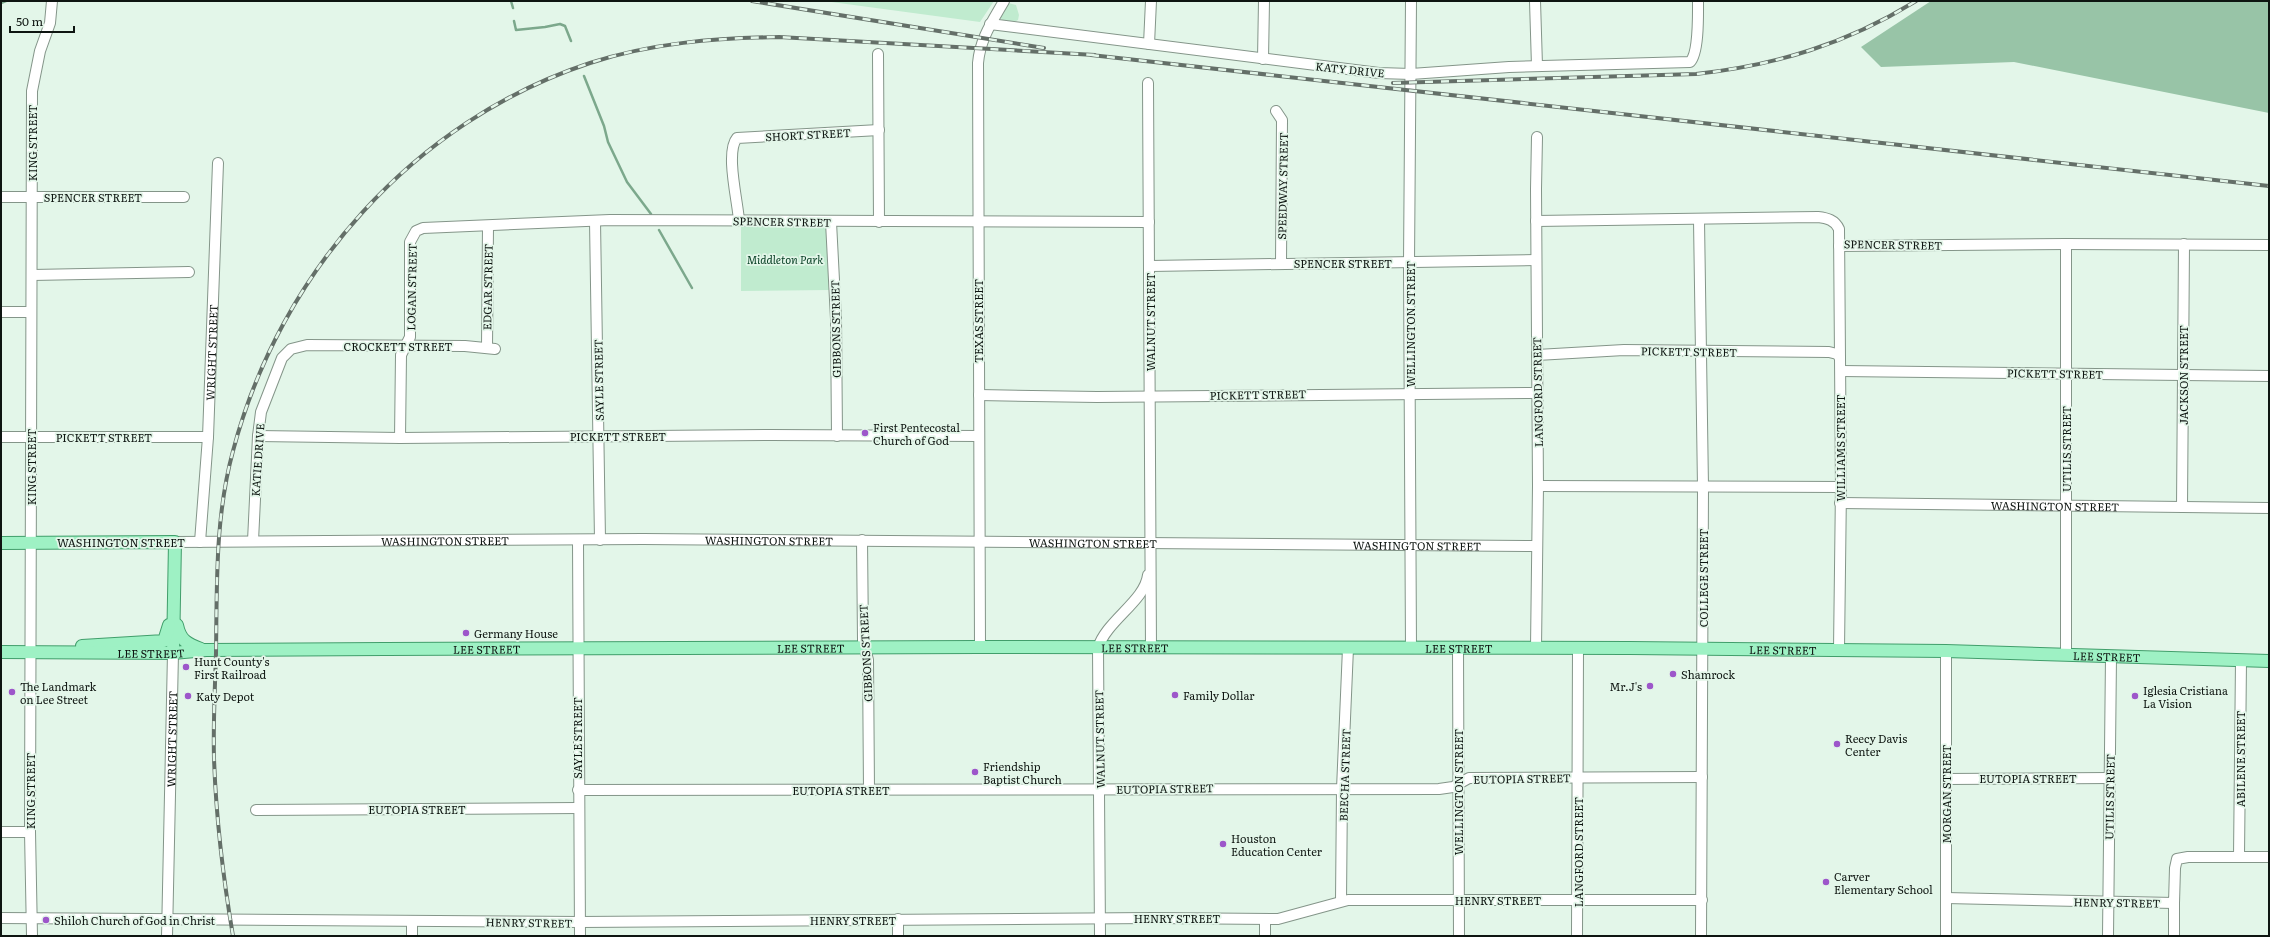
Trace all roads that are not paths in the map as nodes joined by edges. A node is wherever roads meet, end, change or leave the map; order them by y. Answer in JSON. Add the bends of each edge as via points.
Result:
{"nodes":[{"id":1,"x":52,"y":1,"type":"edge"},
{"id":2,"x":1004,"y":1,"type":"edge"},
{"id":3,"x":1151,"y":1,"type":"edge"},
{"id":4,"x":1264,"y":1,"type":"edge"},
{"id":5,"x":1410,"y":1,"type":"edge"},
{"id":6,"x":1535,"y":1,"type":"edge"},
{"id":7,"x":1698,"y":1,"type":"edge"},
{"id":8,"x":990,"y":24,"type":"junction"},
{"id":9,"x":1149,"y":44,"type":"junction"},
{"id":10,"x":878,"y":54,"type":"dead end"},
{"id":11,"x":1263,"y":59,"type":"junction"},
{"id":12,"x":1537,"y":66,"type":"junction"},
{"id":13,"x":1411,"y":74,"type":"junction"},
{"id":14,"x":1148,"y":83,"type":"dead end"},
{"id":15,"x":1276,"y":110,"type":"dead end"},
{"id":16,"x":879,"y":130,"type":"junction"},
{"id":17,"x":1537,"y":137,"type":"dead end"},
{"id":18,"x":218,"y":163,"type":"dead end"},
{"id":19,"x":1,"y":197,"type":"edge"},
{"id":20,"x":33,"y":197,"type":"junction"},
{"id":21,"x":184,"y":197,"type":"dead end"},
{"id":22,"x":1536,"y":220,"type":"junction"},
{"id":23,"x":1699,"y":220,"type":"junction"},
{"id":24,"x":595,"y":221,"type":"junction"},
{"id":25,"x":739,"y":221,"type":"junction"},
{"id":26,"x":831,"y":222,"type":"junction"},
{"id":27,"x":878,"y":222,"type":"junction"},
{"id":28,"x":978,"y":222,"type":"junction"},
{"id":29,"x":1149,"y":222,"type":"junction"},
{"id":30,"x":488,"y":226,"type":"junction"},
{"id":31,"x":416,"y":231,"type":"joint"},
{"id":32,"x":2066,"y":244,"type":"junction"},
{"id":33,"x":2184,"y":244,"type":"junction"},
{"id":34,"x":2269,"y":245,"type":"edge"},
{"id":35,"x":1839,"y":246,"type":"junction"},
{"id":36,"x":1536,"y":260,"type":"junction"},
{"id":37,"x":1281,"y":263,"type":"junction"},
{"id":38,"x":1409,"y":263,"type":"junction"},
{"id":39,"x":1150,"y":266,"type":"junction"},
{"id":40,"x":188,"y":272,"type":"dead end"},
{"id":41,"x":32,"y":275,"type":"junction"},
{"id":42,"x":1,"y":312,"type":"edge"},
{"id":43,"x":31,"y":312,"type":"junction"},
{"id":44,"x":302,"y":346,"type":"joint"},
{"id":45,"x":405,"y":346,"type":"junction"},
{"id":46,"x":491,"y":348,"type":"joint"},
{"id":47,"x":1701,"y":352,"type":"junction"},
{"id":48,"x":1537,"y":355,"type":"junction"},
{"id":49,"x":1840,"y":358,"type":"junction"},
{"id":50,"x":1841,"y":370,"type":"junction"},
{"id":51,"x":2066,"y":373,"type":"junction"},
{"id":52,"x":2183,"y":375,"type":"junction"},
{"id":53,"x":2269,"y":376,"type":"edge"},
{"id":54,"x":1410,"y":393,"type":"junction"},
{"id":55,"x":1537,"y":393,"type":"junction"},
{"id":56,"x":979,"y":395,"type":"junction"},
{"id":57,"x":1150,"y":395,"type":"junction"},
{"id":58,"x":258,"y":436,"type":"junction"},
{"id":59,"x":599,"y":436,"type":"junction"},
{"id":60,"x":837,"y":436,"type":"junction"},
{"id":61,"x":979,"y":436,"type":"junction"},
{"id":62,"x":1,"y":437,"type":"edge"},
{"id":63,"x":31,"y":437,"type":"junction"},
{"id":64,"x":208,"y":437,"type":"junction"},
{"id":65,"x":400,"y":438,"type":"junction"},
{"id":66,"x":1538,"y":486,"type":"junction"},
{"id":67,"x":1704,"y":487,"type":"junction"},
{"id":68,"x":1841,"y":487,"type":"junction"},
{"id":69,"x":1840,"y":503,"type":"junction"},
{"id":70,"x":2066,"y":506,"type":"junction"},
{"id":71,"x":2182,"y":507,"type":"junction"},
{"id":72,"x":2269,"y":508,"type":"edge"},
{"id":73,"x":578,"y":540,"type":"junction"},
{"id":74,"x":600,"y":540,"type":"junction"},
{"id":75,"x":862,"y":540,"type":"junction"},
{"id":76,"x":253,"y":541,"type":"junction"},
{"id":77,"x":175,"y":542,"type":"junction"},
{"id":78,"x":200,"y":542,"type":"junction"},
{"id":79,"x":978,"y":542,"type":"junction"},
{"id":80,"x":1,"y":543,"type":"edge"},
{"id":81,"x":32,"y":543,"type":"junction"},
{"id":82,"x":1150,"y":543,"type":"junction"},
{"id":83,"x":1412,"y":544,"type":"junction"},
{"id":84,"x":1537,"y":546,"type":"junction"},
{"id":85,"x":1150,"y":560,"type":"junction"},
{"id":86,"x":173,"y":608,"type":"junction"},
{"id":87,"x":980,"y":647,"type":"junction"},
{"id":88,"x":866,"y":648,"type":"junction"},
{"id":89,"x":1098,"y":648,"type":"junction"},
{"id":90,"x":1151,"y":648,"type":"junction"},
{"id":91,"x":1348,"y":648,"type":"junction"},
{"id":92,"x":1411,"y":648,"type":"junction"},
{"id":93,"x":1458,"y":648,"type":"junction"},
{"id":94,"x":1536,"y":648,"type":"junction"},
{"id":95,"x":1578,"y":648,"type":"junction"},
{"id":96,"x":577,"y":649,"type":"junction"},
{"id":97,"x":1703,"y":649,"type":"junction"},
{"id":98,"x":206,"y":650,"type":"junction"},
{"id":99,"x":1839,"y":650,"type":"junction"},
{"id":100,"x":31,"y":651,"type":"junction"},
{"id":101,"x":1946,"y":651,"type":"junction"},
{"id":102,"x":1,"y":652,"type":"edge"},
{"id":103,"x":60,"y":652,"type":"junction"},
{"id":104,"x":173,"y":654,"type":"junction"},
{"id":105,"x":2066,"y":655,"type":"junction"},
{"id":106,"x":2111,"y":658,"type":"junction"},
{"id":107,"x":2241,"y":661,"type":"junction"},
{"id":108,"x":2269,"y":661,"type":"edge"},
{"id":109,"x":1702,"y":777,"type":"junction"},
{"id":110,"x":1578,"y":778,"type":"junction"},
{"id":111,"x":2109,"y":778,"type":"junction"},
{"id":112,"x":1947,"y":779,"type":"junction"},
{"id":113,"x":1458,"y":785,"type":"junction"},
{"id":114,"x":1100,"y":789,"type":"junction"},
{"id":115,"x":1342,"y":789,"type":"junction"},
{"id":116,"x":578,"y":790,"type":"junction"},
{"id":117,"x":869,"y":790,"type":"junction"},
{"id":118,"x":578,"y":808,"type":"junction"},
{"id":119,"x":256,"y":810,"type":"dead end"},
{"id":120,"x":1,"y":832,"type":"edge"},
{"id":121,"x":30,"y":832,"type":"junction"},
{"id":122,"x":2239,"y":857,"type":"junction"},
{"id":123,"x":2269,"y":857,"type":"edge"},
{"id":124,"x":1946,"y":898,"type":"junction"},
{"id":125,"x":1577,"y":899,"type":"junction"},
{"id":126,"x":1458,"y":900,"type":"junction"},
{"id":127,"x":1702,"y":900,"type":"junction"},
{"id":128,"x":1341,"y":901,"type":"junction"},
{"id":129,"x":2108,"y":902,"type":"junction"},
{"id":130,"x":2174,"y":903,"type":"junction"},
{"id":131,"x":1,"y":918,"type":"edge"},
{"id":132,"x":31,"y":918,"type":"junction"},
{"id":133,"x":1100,"y":918,"type":"junction"},
{"id":134,"x":168,"y":919,"type":"junction"},
{"id":135,"x":1265,"y":919,"type":"junction"},
{"id":136,"x":898,"y":920,"type":"junction"},
{"id":137,"x":412,"y":921,"type":"junction"},
{"id":138,"x":580,"y":922,"type":"junction"},
{"id":139,"x":32,"y":936,"type":"edge"},
{"id":140,"x":167,"y":936,"type":"edge"},
{"id":141,"x":412,"y":936,"type":"edge"},
{"id":142,"x":580,"y":936,"type":"edge"},
{"id":143,"x":898,"y":936,"type":"edge"},
{"id":144,"x":1100,"y":936,"type":"edge"},
{"id":145,"x":1265,"y":936,"type":"edge"},
{"id":146,"x":1459,"y":936,"type":"edge"},
{"id":147,"x":1577,"y":936,"type":"edge"},
{"id":148,"x":1702,"y":936,"type":"edge"},
{"id":149,"x":1946,"y":936,"type":"edge"},
{"id":150,"x":2108,"y":936,"type":"edge"},
{"id":151,"x":2174,"y":936,"type":"edge"}],
"edges":[{"from":1,"to":20,"type":"street","name":"KING STREET","via":[[50,22],[32,84]]},
{"from":2,"to":8,"type":"street","name":"TEXAS STREET"},
{"from":3,"to":9,"type":"street"},
{"from":4,"to":11,"type":"street"},
{"from":5,"to":13,"type":"street","name":"WELLINGTON STREET"},
{"from":6,"to":12,"type":"street"},
{"from":7,"to":12,"type":"street","name":"KATY DRIVE","via":[[1696,40],[1693,59],[1690,62]]},
{"from":8,"to":9,"type":"street","name":"KATY DRIVE"},
{"from":8,"to":28,"type":"street","name":"TEXAS STREET","via":[[979,48],[978,63]]},
{"from":9,"to":11,"type":"street","name":"KATY DRIVE"},
{"from":10,"to":16,"type":"street"},
{"from":11,"to":13,"type":"street","name":"KATY DRIVE","via":[[1379,73]]},
{"from":12,"to":13,"type":"street","name":"KATY DRIVE"},
{"from":13,"to":38,"type":"street","name":"WELLINGTON STREET"},
{"from":14,"to":29,"type":"street","name":"WALNUT STREET"},
{"from":15,"to":37,"type":"street","name":"SPEEDWAY STREET","via":[[1282,120]]},
{"from":16,"to":25,"type":"street","name":"SHORT STREET","via":[[737,138],[732,145],[732,161]]},
{"from":16,"to":27,"type":"street"},
{"from":17,"to":22,"type":"street","name":"LANGFORD STREET"},
{"from":18,"to":64,"type":"street","name":"WRIGHT STREET"},
{"from":19,"to":20,"type":"street","name":"SPENCER STREET"},
{"from":20,"to":21,"type":"street","name":"SPENCER STREET"},
{"from":20,"to":41,"type":"street","name":"KING STREET"},
{"from":22,"to":23,"type":"street","name":"SPENCER STREET"},
{"from":22,"to":36,"type":"street","name":"LANGFORD STREET"},
{"from":23,"to":35,"type":"street","name":"SPENCER STREET","via":[[1825,218],[1837,224]]},
{"from":23,"to":47,"type":"street","name":"COLLEGE STREET"},
{"from":24,"to":25,"type":"street","name":"SPENCER STREET"},
{"from":24,"to":30,"type":"street","name":"SPENCER STREET"},
{"from":24,"to":59,"type":"street","name":"SAYLE STREET"},
{"from":25,"to":26,"type":"street","name":"SPENCER STREET"},
{"from":26,"to":27,"type":"street","name":"SPENCER STREET"},
{"from":26,"to":60,"type":"street","name":"GIBBONS STREET","via":[[836,319]]},
{"from":27,"to":28,"type":"street","name":"SPENCER STREET"},
{"from":28,"to":29,"type":"street","name":"SPENCER STREET"},
{"from":28,"to":56,"type":"street","name":"TEXAS STREET"},
{"from":29,"to":39,"type":"street","name":"WALNUT STREET"},
{"from":30,"to":31,"type":"street","name":"SPENCER STREET","via":[[430,227]]},
{"from":30,"to":46,"type":"street","name":"EDGAR STREET"},
{"from":31,"to":45,"type":"street","name":"LOGAN STREET","via":[[410,242],[410,337]]},
{"from":32,"to":33,"type":"street","name":"SPENCER STREET"},
{"from":32,"to":35,"type":"street","name":"SPENCER STREET"},
{"from":32,"to":51,"type":"street","name":"UTILIS STREET"},
{"from":33,"to":34,"type":"street","name":"SPENCER STREET"},
{"from":33,"to":52,"type":"street","name":"JACKSON STREET"},
{"from":35,"to":49,"type":"street","name":"WILLIAMS STREET"},
{"from":36,"to":38,"type":"street","name":"SPENCER STREET"},
{"from":36,"to":48,"type":"street","name":"LANGFORD STREET"},
{"from":37,"to":38,"type":"street","name":"SPENCER STREET"},
{"from":37,"to":39,"type":"street","name":"SPENCER STREET"},
{"from":38,"to":54,"type":"street","name":"WELLINGTON STREET"},
{"from":39,"to":57,"type":"street","name":"WALNUT STREET"},
{"from":40,"to":41,"type":"street"},
{"from":41,"to":43,"type":"street","name":"KING STREET"},
{"from":42,"to":43,"type":"street"},
{"from":43,"to":63,"type":"street","name":"KING STREET"},
{"from":44,"to":45,"type":"street","name":"CROCKETT STREET"},
{"from":44,"to":58,"type":"street","name":"KATIE DRIVE","via":[[291,349],[282,358],[261,412]]},
{"from":45,"to":46,"type":"street","name":"CROCKETT STREET"},
{"from":45,"to":65,"type":"street","name":"LOGAN STREET","via":[[401,355]]},
{"from":47,"to":48,"type":"street","name":"PICKETT STREET","via":[[1624,350]]},
{"from":47,"to":49,"type":"street","name":"PICKETT STREET","via":[[1829,352],[1837,354]]},
{"from":47,"to":67,"type":"street","name":"COLLEGE STREET"},
{"from":48,"to":55,"type":"street","name":"LANGFORD STREET"},
{"from":49,"to":50,"type":"street","name":"WILLIAMS STREET"},
{"from":50,"to":51,"type":"street","name":"PICKETT STREET"},
{"from":50,"to":68,"type":"street","name":"WILLIAMS STREET"},
{"from":51,"to":52,"type":"street","name":"PICKETT STREET"},
{"from":51,"to":70,"type":"street","name":"UTILIS STREET"},
{"from":52,"to":53,"type":"street","name":"PICKETT STREET"},
{"from":52,"to":71,"type":"street","name":"JACKSON STREET"},
{"from":54,"to":55,"type":"street","name":"PICKETT STREET"},
{"from":54,"to":57,"type":"street","name":"PICKETT STREET"},
{"from":54,"to":83,"type":"street","name":"WELLINGTON STREET"},
{"from":55,"to":66,"type":"street","name":"LANGFORD STREET"},
{"from":56,"to":57,"type":"street","name":"PICKETT STREET"},
{"from":56,"to":61,"type":"street","name":"TEXAS STREET"},
{"from":57,"to":82,"type":"street","name":"WALNUT STREET"},
{"from":58,"to":65,"type":"street","name":"PICKETT STREET"},
{"from":58,"to":76,"type":"street","name":"KATIE DRIVE"},
{"from":59,"to":60,"type":"street","name":"PICKETT STREET"},
{"from":59,"to":65,"type":"street","name":"PICKETT STREET"},
{"from":59,"to":74,"type":"street","name":"SAYLE STREET"},
{"from":60,"to":61,"type":"street","name":"PICKETT STREET"},
{"from":61,"to":79,"type":"street","name":"TEXAS STREET"},
{"from":62,"to":63,"type":"street","name":"PICKETT STREET"},
{"from":63,"to":64,"type":"street","name":"PICKETT STREET"},
{"from":63,"to":81,"type":"street","name":"KING STREET"},
{"from":64,"to":78,"type":"street","name":"WRIGHT STREET"},
{"from":66,"to":67,"type":"street"},
{"from":66,"to":84,"type":"street","name":"LANGFORD STREET"},
{"from":67,"to":68,"type":"street"},
{"from":67,"to":97,"type":"street","name":"COLLEGE STREET"},
{"from":68,"to":69,"type":"street","name":"WILLIAMS STREET"},
{"from":69,"to":70,"type":"street","name":"WASHINGTON STREET"},
{"from":69,"to":99,"type":"street","name":"WILLIAMS STREET"},
{"from":70,"to":71,"type":"street","name":"WASHINGTON STREET"},
{"from":70,"to":105,"type":"street","name":"UTILIS STREET"},
{"from":71,"to":72,"type":"street","name":"WASHINGTON STREET"},
{"from":73,"to":74,"type":"street","name":"WASHINGTON STREET"},
{"from":73,"to":76,"type":"street","name":"WASHINGTON STREET"},
{"from":73,"to":96,"type":"street","name":"SAYLE STREET"},
{"from":74,"to":75,"type":"street","name":"WASHINGTON STREET"},
{"from":75,"to":79,"type":"street","name":"WASHINGTON STREET"},
{"from":75,"to":88,"type":"street","name":"GIBBONS STREET","via":[[863,638]]},
{"from":76,"to":78,"type":"street","name":"WASHINGTON STREET"},
{"from":77,"to":78,"type":"street","name":"WASHINGTON STREET"},
{"from":77,"to":81,"type":"main road","name":"WASHINGTON STREET"},
{"from":77,"to":86,"type":"main road","name":"WRIGHT STREET"},
{"from":79,"to":82,"type":"street","name":"WASHINGTON STREET"},
{"from":79,"to":87,"type":"street","name":"TEXAS STREET"},
{"from":80,"to":81,"type":"main road","name":"WASHINGTON STREET"},
{"from":81,"to":100,"type":"street","name":"KING STREET"},
{"from":82,"to":83,"type":"street","name":"WASHINGTON STREET"},
{"from":82,"to":85,"type":"street","name":"WALNUT STREET"},
{"from":83,"to":84,"type":"street","name":"WASHINGTON STREET"},
{"from":83,"to":92,"type":"street","name":"WELLINGTON STREET"},
{"from":84,"to":94,"type":"street","name":"LANGFORD STREET"},
{"from":85,"to":89,"type":"street","name":"WALNUT STREET","via":[[1148,580],[1142,591],[1105,634]]},
{"from":85,"to":90,"type":"street","name":"WALNUT STREET"},
{"from":86,"to":98,"type":"main road","via":[[181,638],[186,644]]},
{"from":86,"to":103,"type":"main road","via":[[164,641],[74,646]]},
{"from":86,"to":104,"type":"main road","name":"WRIGHT STREET"},
{"from":87,"to":88,"type":"main road","name":"LEE STREET"},
{"from":87,"to":89,"type":"main road","name":"LEE STREET"},
{"from":88,"to":96,"type":"main road","name":"LEE STREET"},
{"from":88,"to":117,"type":"street","name":"GIBBONS STREET"},
{"from":89,"to":90,"type":"main road","name":"LEE STREET"},
{"from":89,"to":114,"type":"street","name":"WALNUT STREET"},
{"from":90,"to":91,"type":"main road","name":"LEE STREET"},
{"from":91,"to":92,"type":"main road","name":"LEE STREET"},
{"from":91,"to":115,"type":"street","name":"BEECHA STREET"},
{"from":92,"to":93,"type":"main road","name":"LEE STREET"},
{"from":93,"to":94,"type":"main road","name":"LEE STREET"},
{"from":93,"to":113,"type":"street","name":"WELLINGTON STREET"},
{"from":94,"to":95,"type":"main road","name":"LEE STREET"},
{"from":95,"to":97,"type":"main road","name":"LEE STREET"},
{"from":95,"to":110,"type":"street","name":"LANGFORD STREET"},
{"from":96,"to":98,"type":"main road","name":"LEE STREET"},
{"from":96,"to":116,"type":"street","name":"SAYLE STREET"},
{"from":97,"to":99,"type":"main road","name":"LEE STREET"},
{"from":97,"to":109,"type":"street","name":"COLLEGE STREET"},
{"from":98,"to":104,"type":"main road","name":"LEE STREET"},
{"from":99,"to":101,"type":"main road","name":"LEE STREET"},
{"from":100,"to":102,"type":"main road","name":"LEE STREET"},
{"from":100,"to":103,"type":"main road","name":"LEE STREET"},
{"from":100,"to":121,"type":"street","name":"KING STREET"},
{"from":101,"to":105,"type":"main road","name":"LEE STREET"},
{"from":101,"to":112,"type":"street","name":"MORGAN STREET"},
{"from":103,"to":104,"type":"main road","name":"LEE STREET"},
{"from":104,"to":134,"type":"street","name":"WRIGHT STREET"},
{"from":105,"to":106,"type":"main road","name":"LEE STREET"},
{"from":106,"to":107,"type":"main road","name":"LEE STREET"},
{"from":106,"to":111,"type":"street","name":"UTILIS STREET"},
{"from":107,"to":108,"type":"main road","name":"LEE STREET"},
{"from":107,"to":122,"type":"street","name":"ABILENE STREET"},
{"from":109,"to":110,"type":"street","name":"EUTOPIA STREET"},
{"from":109,"to":127,"type":"street","name":"COLLEGE STREET"},
{"from":110,"to":113,"type":"street","name":"EUTOPIA STREET","via":[[1469,778]]},
{"from":110,"to":125,"type":"street","name":"LANGFORD STREET"},
{"from":111,"to":112,"type":"street","name":"EUTOPIA STREET"},
{"from":111,"to":129,"type":"street","name":"UTILIS STREET"},
{"from":112,"to":124,"type":"street","name":"MORGAN STREET"},
{"from":113,"to":115,"type":"street","name":"EUTOPIA STREET","via":[[1439,789]]},
{"from":113,"to":126,"type":"street","name":"WELLINGTON STREET"},
{"from":114,"to":115,"type":"street","name":"EUTOPIA STREET"},
{"from":114,"to":117,"type":"street","name":"EUTOPIA STREET"},
{"from":114,"to":133,"type":"street","name":"WALNUT STREET"},
{"from":115,"to":128,"type":"street","name":"BEECHA STREET"},
{"from":116,"to":117,"type":"street","name":"EUTOPIA STREET"},
{"from":116,"to":118,"type":"street","name":"SAYLE STREET"},
{"from":118,"to":119,"type":"street","name":"EUTOPIA STREET"},
{"from":118,"to":138,"type":"street","name":"SAYLE STREET"},
{"from":120,"to":121,"type":"street"},
{"from":121,"to":132,"type":"street","name":"KING STREET"},
{"from":122,"to":123,"type":"street","name":"HENRY STREET"},
{"from":122,"to":130,"type":"street","name":"HENRY STREET","via":[[2177,859]]},
{"from":124,"to":129,"type":"street","name":"HENRY STREET"},
{"from":124,"to":149,"type":"street","name":"MORGAN STREET"},
{"from":125,"to":126,"type":"street","name":"HENRY STREET"},
{"from":125,"to":127,"type":"street","name":"HENRY STREET"},
{"from":125,"to":147,"type":"street","name":"LANGFORD STREET"},
{"from":126,"to":128,"type":"street","name":"HENRY STREET"},
{"from":126,"to":146,"type":"street","name":"WELLINGTON STREET"},
{"from":127,"to":148,"type":"street","name":"COLLEGE STREET"},
{"from":128,"to":135,"type":"street","name":"HENRY STREET","via":[[1283,918]]},
{"from":129,"to":130,"type":"street","name":"HENRY STREET"},
{"from":129,"to":150,"type":"street","name":"UTILIS STREET"},
{"from":130,"to":151,"type":"street"},
{"from":131,"to":132,"type":"street","name":"HENRY STREET"},
{"from":132,"to":134,"type":"street","name":"HENRY STREET"},
{"from":132,"to":139,"type":"street","name":"KING STREET"},
{"from":133,"to":135,"type":"street","name":"HENRY STREET"},
{"from":133,"to":136,"type":"street","name":"HENRY STREET"},
{"from":133,"to":144,"type":"street","name":"WALNUT STREET"},
{"from":134,"to":137,"type":"street","name":"HENRY STREET"},
{"from":134,"to":140,"type":"street","name":"WRIGHT STREET"},
{"from":135,"to":145,"type":"street"},
{"from":136,"to":138,"type":"street","name":"HENRY STREET"},
{"from":136,"to":143,"type":"street"},
{"from":137,"to":138,"type":"street","name":"HENRY STREET"},
{"from":137,"to":141,"type":"street"},
{"from":138,"to":142,"type":"street","name":"SAYLE STREET"}]}
